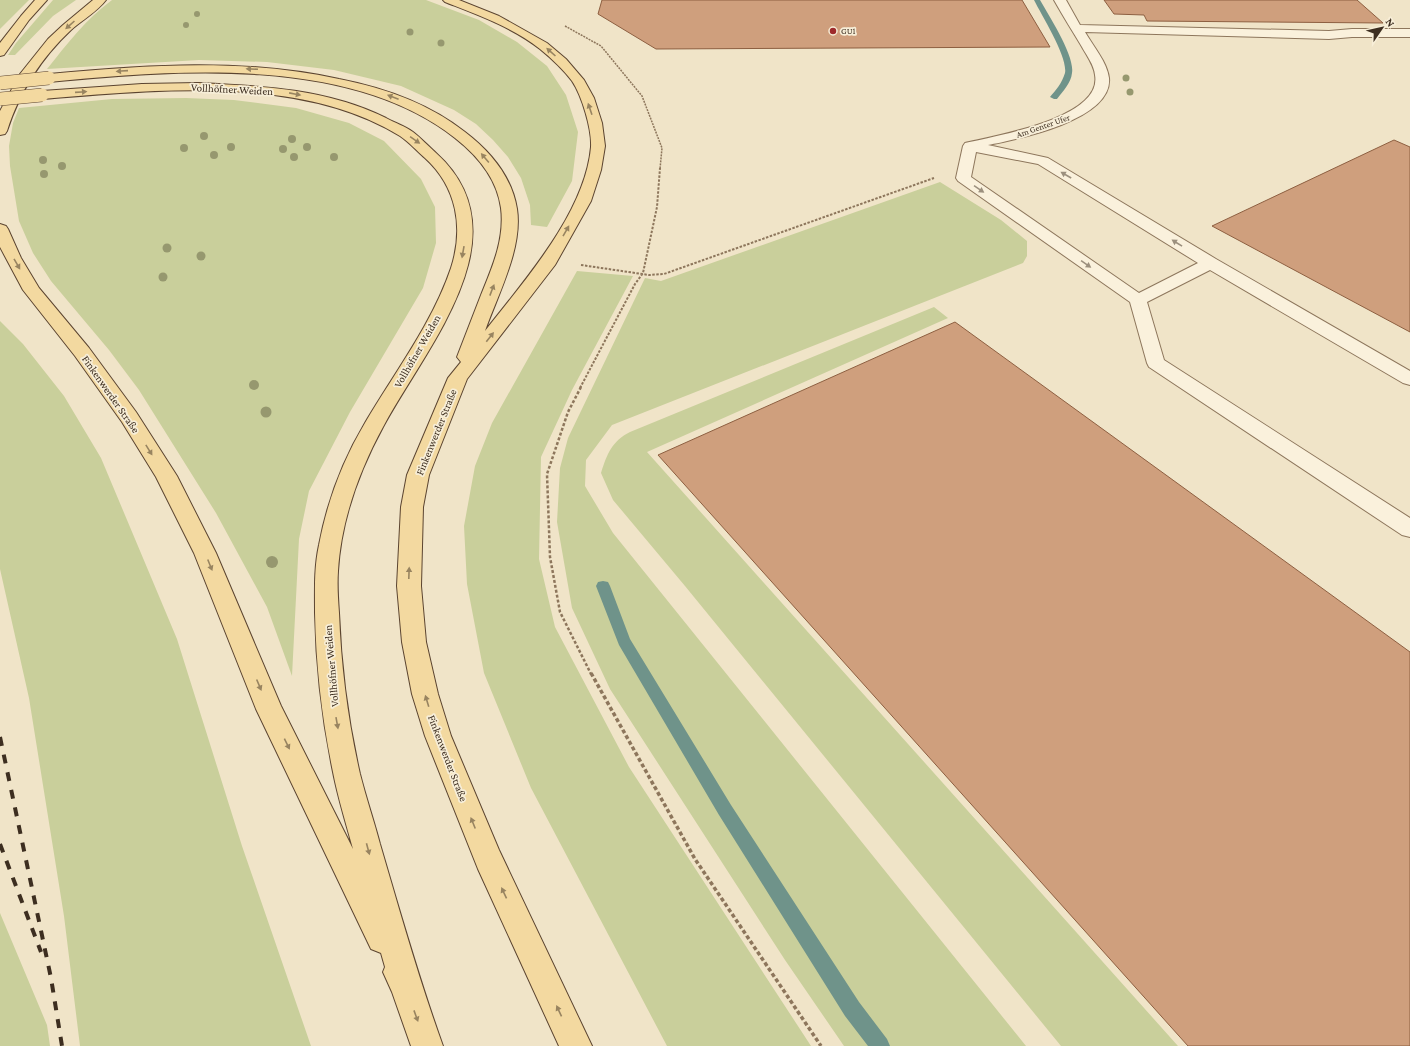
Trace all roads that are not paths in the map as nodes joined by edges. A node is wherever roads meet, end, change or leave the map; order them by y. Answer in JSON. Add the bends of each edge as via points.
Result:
{"nodes":[{"id":1,"x":41,"y":0,"type":"edge"},
{"id":2,"x":100,"y":0,"type":"edge"},
{"id":3,"x":449,"y":0,"type":"edge"},
{"id":4,"x":1060,"y":0,"type":"edge"},
{"id":5,"x":1077,"y":28,"type":"junction"},
{"id":6,"x":1410,"y":33,"type":"edge"},
{"id":7,"x":0,"y":52,"type":"edge"},
{"id":8,"x":0,"y":83,"type":"edge"},
{"id":9,"x":0,"y":99,"type":"edge"},
{"id":10,"x":0,"y":131,"type":"edge"},
{"id":11,"x":970,"y":146,"type":"junction"},
{"id":12,"x":0,"y":229,"type":"edge"},
{"id":13,"x":1210,"y":263,"type":"junction"},
{"id":14,"x":1138,"y":300,"type":"junction"},
{"id":15,"x":458,"y":378,"type":"junction"},
{"id":16,"x":1410,"y":379,"type":"edge"},
{"id":17,"x":1410,"y":529,"type":"edge"},
{"id":18,"x":406,"y":986,"type":"junction"},
{"id":19,"x":427,"y":1046,"type":"edge"},
{"id":20,"x":576,"y":1046,"type":"edge"}],
"edges":[{"from":1,"to":7,"type":"main road","via":[[24,18]]},
{"from":2,"to":10,"type":"main road","one_way":true,"via":[[50,43],[25,74],[14,94]]},
{"from":15,"to":3,"type":"main road","name":"Finkenwerder Straße","one_way":true,"via":[[549,261],[583,201],[594,170],[598,146],[595,123],[587,98],[578,80],[562,62],[521,32],[495,18]]},
{"from":4,"to":5,"type":"street","name":"Am Genter Ufer"},
{"from":5,"to":6,"type":"street","via":[[1329,35]]},
{"from":5,"to":11,"type":"street","name":"Am Genter Ufer","via":[[1100,68],[1102,88],[1096,98],[1075,114],[1058,122],[1019,135]]},
{"from":15,"to":8,"type":"main road","name":"Vollhöfner Weiden","one_way":true,"bridge":true,"via":[[505,256],[510,231],[505,191],[497,174],[473,144],[452,127],[428,112],[380,92],[287,73],[222,68],[163,69]]},
{"from":9,"to":18,"type":"main road","name":"Vollhöfner Weiden","one_way":true,"bridge":true,"via":[[146,88],[216,86],[287,93],[327,101],[382,120],[415,140],[433,154],[458,191],[465,214],[465,238],[460,267],[422,347],[370,432],[349,478],[334,522],[326,566],[331,685],[344,764]]},
{"from":13,"to":11,"type":"street","one_way":true,"via":[[1043,162]]},
{"from":11,"to":14,"type":"street","one_way":true,"via":[[963,178]]},
{"from":12,"to":18,"type":"main road","name":"Finkenwerder Straße","one_way":true,"via":[[32,290],[129,417],[166,476],[205,553],[269,709]]},
{"from":13,"to":14,"type":"street"},
{"from":13,"to":16,"type":"street"},
{"from":14,"to":17,"type":"street","via":[[1156,363]]},
{"from":20,"to":15,"type":"main road","name":"Finkenwerder Straße","one_way":true,"via":[[488,859],[438,736],[425,694],[414,642],[409,586],[412,507],[418,475]]},
{"from":18,"to":19,"type":"main road","name":"Finkenwerder Straße","one_way":true}]}
